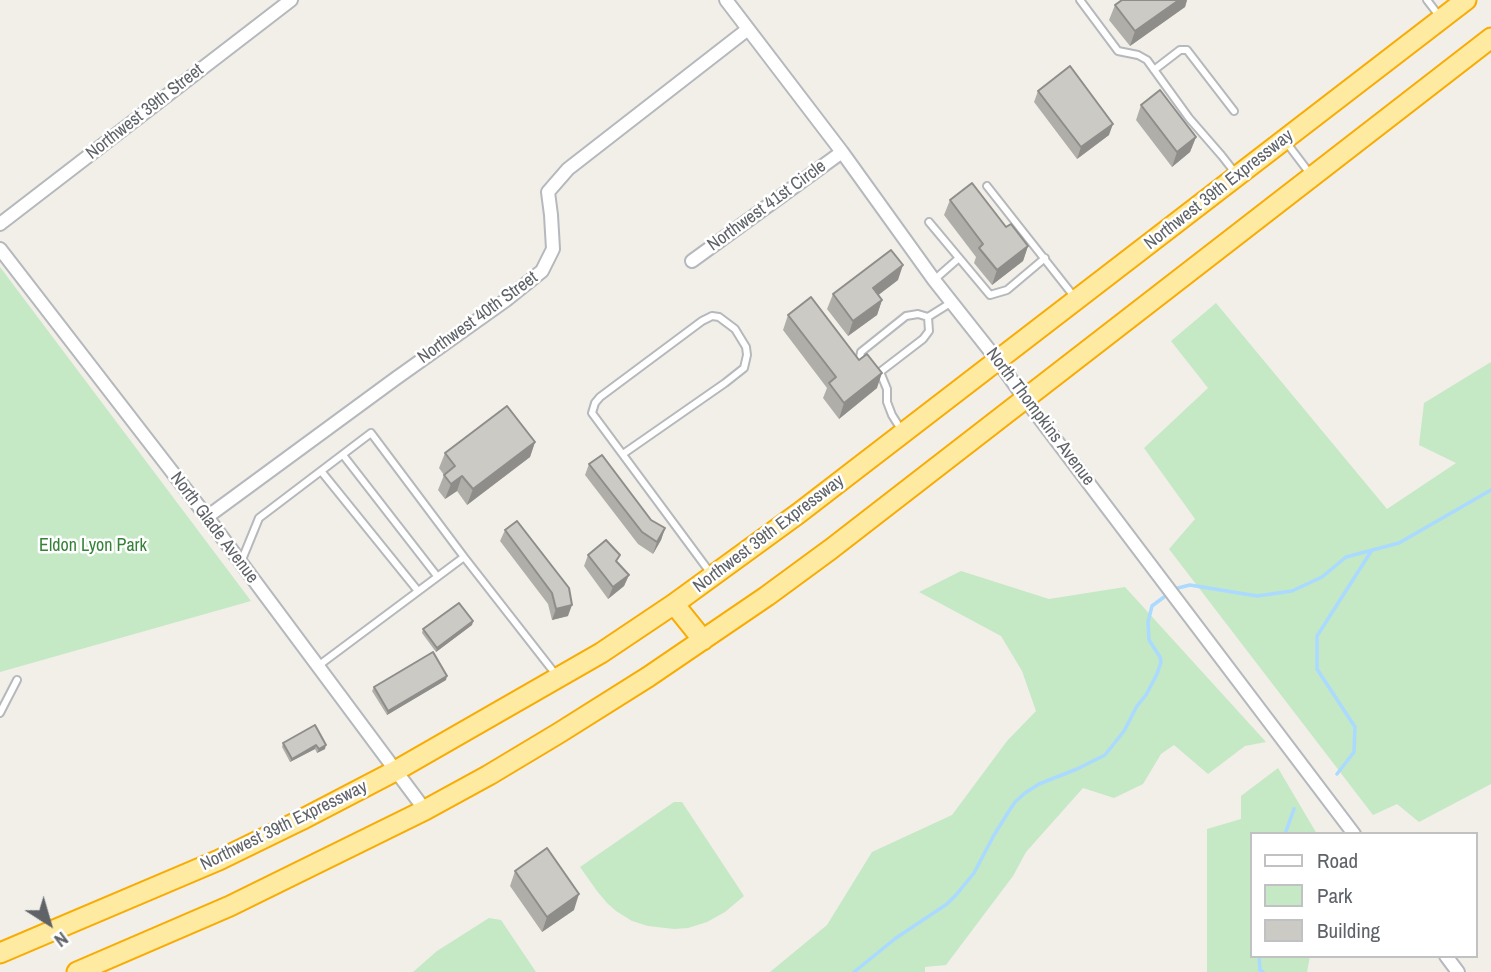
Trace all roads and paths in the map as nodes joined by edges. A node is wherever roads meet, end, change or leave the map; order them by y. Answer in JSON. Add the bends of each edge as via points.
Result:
{"nodes":[{"id":1,"x":291,"y":0,"type":"edge"},
{"id":2,"x":726,"y":0,"type":"edge"},
{"id":3,"x":1080,"y":0,"type":"edge"},
{"id":4,"x":1427,"y":0,"type":"edge"},
{"id":5,"x":1466,"y":0,"type":"edge"},
{"id":6,"x":1441,"y":19,"type":"junction"},
{"id":7,"x":748,"y":29,"type":"junction"},
{"id":8,"x":1491,"y":38,"type":"edge"},
{"id":9,"x":1154,"y":70,"type":"junction"},
{"id":10,"x":1234,"y":111,"type":"dead end"},
{"id":11,"x":1284,"y":140,"type":"junction"},
{"id":12,"x":842,"y":152,"type":"junction"},
{"id":13,"x":1237,"y":176,"type":"junction"},
{"id":14,"x":1312,"y":177,"type":"junction"},
{"id":15,"x":987,"y":186,"type":"dead end"},
{"id":16,"x":929,"y":222,"type":"dead end"},
{"id":17,"x":0,"y":224,"type":"edge"},
{"id":18,"x":0,"y":249,"type":"edge"},
{"id":19,"x":959,"y":258,"type":"junction"},
{"id":20,"x":1045,"y":258,"type":"junction"},
{"id":21,"x":692,"y":261,"type":"dead end"},
{"id":22,"x":934,"y":280,"type":"junction"},
{"id":23,"x":1077,"y":300,"type":"junction"},
{"id":24,"x":952,"y":302,"type":"junction"},
{"id":25,"x":929,"y":317,"type":"junction"},
{"id":26,"x":998,"y":361,"type":"junction"},
{"id":27,"x":880,"y":372,"type":"junction"},
{"id":28,"x":1025,"y":399,"type":"junction"},
{"id":29,"x":904,"y":433,"type":"junction"},
{"id":30,"x":343,"y":454,"type":"junction"},
{"id":31,"x":623,"y":454,"type":"junction"},
{"id":32,"x":321,"y":471,"type":"junction"},
{"id":33,"x":207,"y":517,"type":"junction"},
{"id":34,"x":464,"y":557,"type":"junction"},
{"id":35,"x":241,"y":562,"type":"junction"},
{"id":36,"x":437,"y":576,"type":"junction"},
{"id":37,"x":713,"y":576,"type":"junction"},
{"id":38,"x":418,"y":591,"type":"junction"},
{"id":39,"x":674,"y":604,"type":"junction"},
{"id":40,"x":703,"y":640,"type":"junction"},
{"id":41,"x":318,"y":666,"type":"junction"},
{"id":42,"x":558,"y":678,"type":"junction"},
{"id":43,"x":17,"y":680,"type":"dead end"},
{"id":44,"x":0,"y":713,"type":"edge"},
{"id":45,"x":397,"y":770,"type":"junction"},
{"id":46,"x":425,"y":810,"type":"junction"},
{"id":47,"x":1352,"y":832,"type":"edge"},
{"id":48,"x":0,"y":953,"type":"edge"},
{"id":49,"x":77,"y":972,"type":"edge"}],
"edges":[{"from":1,"to":17,"type":"street","name":"Northwest 39th Street"},
{"from":2,"to":7,"type":"street","name":"North Thompkins Avenue"},
{"from":3,"to":9,"type":"lane","via":[[1118,51],[1143,57]]},
{"from":4,"to":6,"type":"lane"},
{"from":5,"to":6,"type":"highway","name":"Northwest 39th Expressway"},
{"from":6,"to":11,"type":"highway","name":"Northwest 39th Expressway"},
{"from":7,"to":12,"type":"street","name":"North Thompkins Avenue"},
{"from":7,"to":33,"type":"street","name":"Northwest 40th Street","via":[[568,169],[548,192],[553,250],[542,271]]},
{"from":8,"to":14,"type":"highway"},
{"from":9,"to":10,"type":"lane","via":[[1180,50],[1187,50]]},
{"from":9,"to":13,"type":"lane"},
{"from":11,"to":13,"type":"highway","name":"Northwest 39th Expressway"},
{"from":11,"to":14,"type":"lane"},
{"from":12,"to":21,"type":"street","name":"Northwest 41st Circle"},
{"from":12,"to":22,"type":"street","name":"North Thompkins Avenue"},
{"from":13,"to":23,"type":"highway","name":"Northwest 39th Expressway"},
{"from":14,"to":28,"type":"highway"},
{"from":15,"to":20,"type":"lane"},
{"from":16,"to":19,"type":"lane"},
{"from":18,"to":33,"type":"street","name":"North Glade Avenue"},
{"from":19,"to":20,"type":"lane","via":[[990,296],[1007,290]]},
{"from":19,"to":22,"type":"lane"},
{"from":20,"to":23,"type":"lane"},
{"from":22,"to":24,"type":"street","name":"North Thompkins Avenue"},
{"from":23,"to":26,"type":"highway","name":"Northwest 39th Expressway"},
{"from":24,"to":25,"type":"lane"},
{"from":24,"to":26,"type":"street","name":"North Thompkins Avenue"},
{"from":25,"to":27,"type":"lane","via":[[929,331],[923,339]]},
{"from":25,"to":27,"type":"lane","via":[[906,316],[860,352],[868,369]]},
{"from":26,"to":28,"type":"street","name":"North Thompkins Avenue"},
{"from":26,"to":29,"type":"highway","name":"Northwest 39th Expressway"},
{"from":27,"to":29,"type":"lane","via":[[892,415]]},
{"from":28,"to":40,"type":"highway","via":[[831,549]]},
{"from":28,"to":47,"type":"street","name":"North Thompkins Avenue"},
{"from":29,"to":37,"type":"highway","name":"Northwest 39th Expressway"},
{"from":30,"to":32,"type":"lane"},
{"from":30,"to":34,"type":"lane","via":[[371,433]]},
{"from":30,"to":36,"type":"lane"},
{"from":31,"to":31,"type":"lane","via":[[592,413],[600,397],[702,321],[719,317],[735,329],[746,347],[744,368]]},
{"from":31,"to":37,"type":"lane"},
{"from":32,"to":35,"type":"lane","via":[[259,518]]},
{"from":32,"to":38,"type":"lane"},
{"from":33,"to":35,"type":"street","name":"North Glade Avenue"},
{"from":34,"to":36,"type":"lane"},
{"from":34,"to":42,"type":"lane"},
{"from":35,"to":41,"type":"street","name":"North Glade Avenue"},
{"from":36,"to":38,"type":"lane"},
{"from":37,"to":39,"type":"highway","name":"Northwest 39th Expressway"},
{"from":38,"to":41,"type":"lane"},
{"from":39,"to":40,"type":"highway"},
{"from":39,"to":42,"type":"highway","name":"Northwest 39th Expressway"},
{"from":40,"to":46,"type":"highway","via":[[559,733]]},
{"from":41,"to":45,"type":"street","name":"North Glade Avenue"},
{"from":42,"to":45,"type":"highway","name":"Northwest 39th Expressway"},
{"from":43,"to":44,"type":"lane"},
{"from":45,"to":46,"type":"street","name":"North Glade Avenue"},
{"from":45,"to":48,"type":"highway","name":"Northwest 39th Expressway","via":[[219,860]]},
{"from":46,"to":49,"type":"highway","via":[[230,906]]}]}
